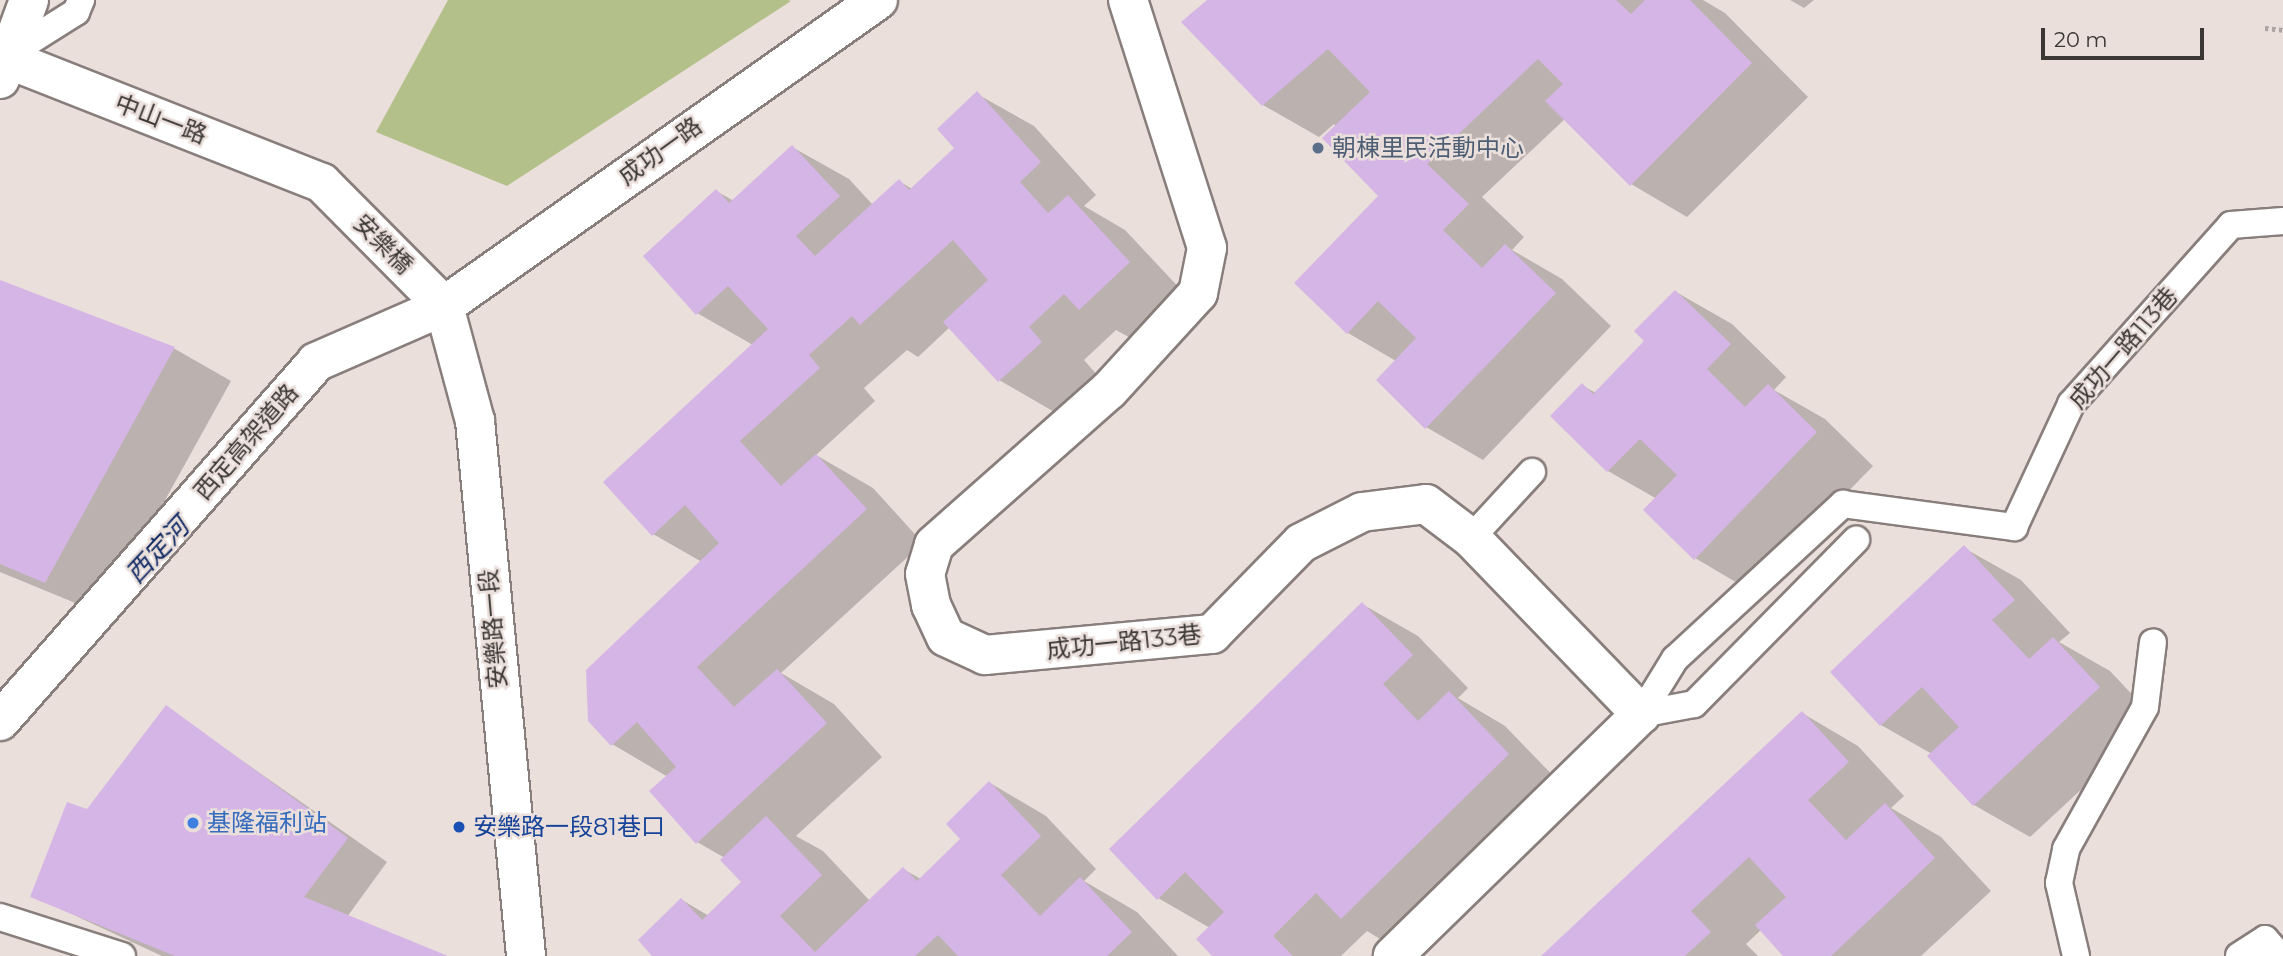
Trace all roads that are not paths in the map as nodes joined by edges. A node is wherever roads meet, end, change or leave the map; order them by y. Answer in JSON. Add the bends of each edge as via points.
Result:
{"nodes":[{"id":1,"x":29,"y":0,"type":"edge"},
{"id":2,"x":80,"y":0,"type":"edge"},
{"id":3,"x":878,"y":0,"type":"edge"},
{"id":4,"x":1128,"y":0,"type":"edge"},
{"id":5,"x":2,"y":59,"type":"edge"},
{"id":6,"x":323,"y":183,"type":"joint"},
{"id":7,"x":2282,"y":222,"type":"edge"},
{"id":8,"x":435,"y":297,"type":"junction"},
{"id":9,"x":1532,"y":472,"type":"dead end"},
{"id":10,"x":1471,"y":538,"type":"junction"},
{"id":11,"x":1856,"y":540,"type":"dead end"},
{"id":12,"x":2153,"y":642,"type":"dead end"},
{"id":13,"x":1641,"y":715,"type":"junction"},
{"id":14,"x":0,"y":721,"type":"edge"},
{"id":15,"x":0,"y":917,"type":"edge"},
{"id":16,"x":122,"y":956,"type":"edge"},
{"id":17,"x":526,"y":956,"type":"edge"},
{"id":18,"x":1393,"y":956,"type":"edge"},
{"id":19,"x":2076,"y":956,"type":"edge"},
{"id":20,"x":2239,"y":956,"type":"edge"},
{"id":21,"x":2280,"y":956,"type":"edge"}],
"edges":[{"from":1,"to":5,"type":"street"},
{"from":2,"to":5,"type":"lane","via":[[76,12]]},
{"from":3,"to":8,"type":"street","name":"成功一路"},
{"from":4,"to":10,"type":"street","name":"成功一路133巷","via":[[1207,248],[1198,293],[1109,390],[934,545],[927,589],[946,637],[985,655],[1212,634],[1301,543],[1362,512],[1426,504]]},
{"from":5,"to":6,"type":"street","name":"中山一路"},
{"from":6,"to":8,"type":"street","name":"安樂橋"},
{"from":7,"to":13,"type":"lane","name":"成功一路113巷","via":[[2231,225],[2071,404],[2014,527],[1843,504],[1675,659]]},
{"from":8,"to":14,"type":"street","name":"西定高架道路","via":[[316,362]]},
{"from":8,"to":17,"type":"street","name":"安樂路一段","via":[[475,421]]},
{"from":9,"to":10,"type":"lane"},
{"from":10,"to":13,"type":"street","name":"成功一路133巷"},
{"from":11,"to":13,"type":"lane","via":[[1694,704]]},
{"from":12,"to":19,"type":"lane","via":[[2145,707],[2066,849],[2059,883]]},
{"from":13,"to":18,"type":"street"},
{"from":15,"to":16,"type":"lane"},
{"from":20,"to":21,"type":"lane","via":[[2265,939]]}]}
